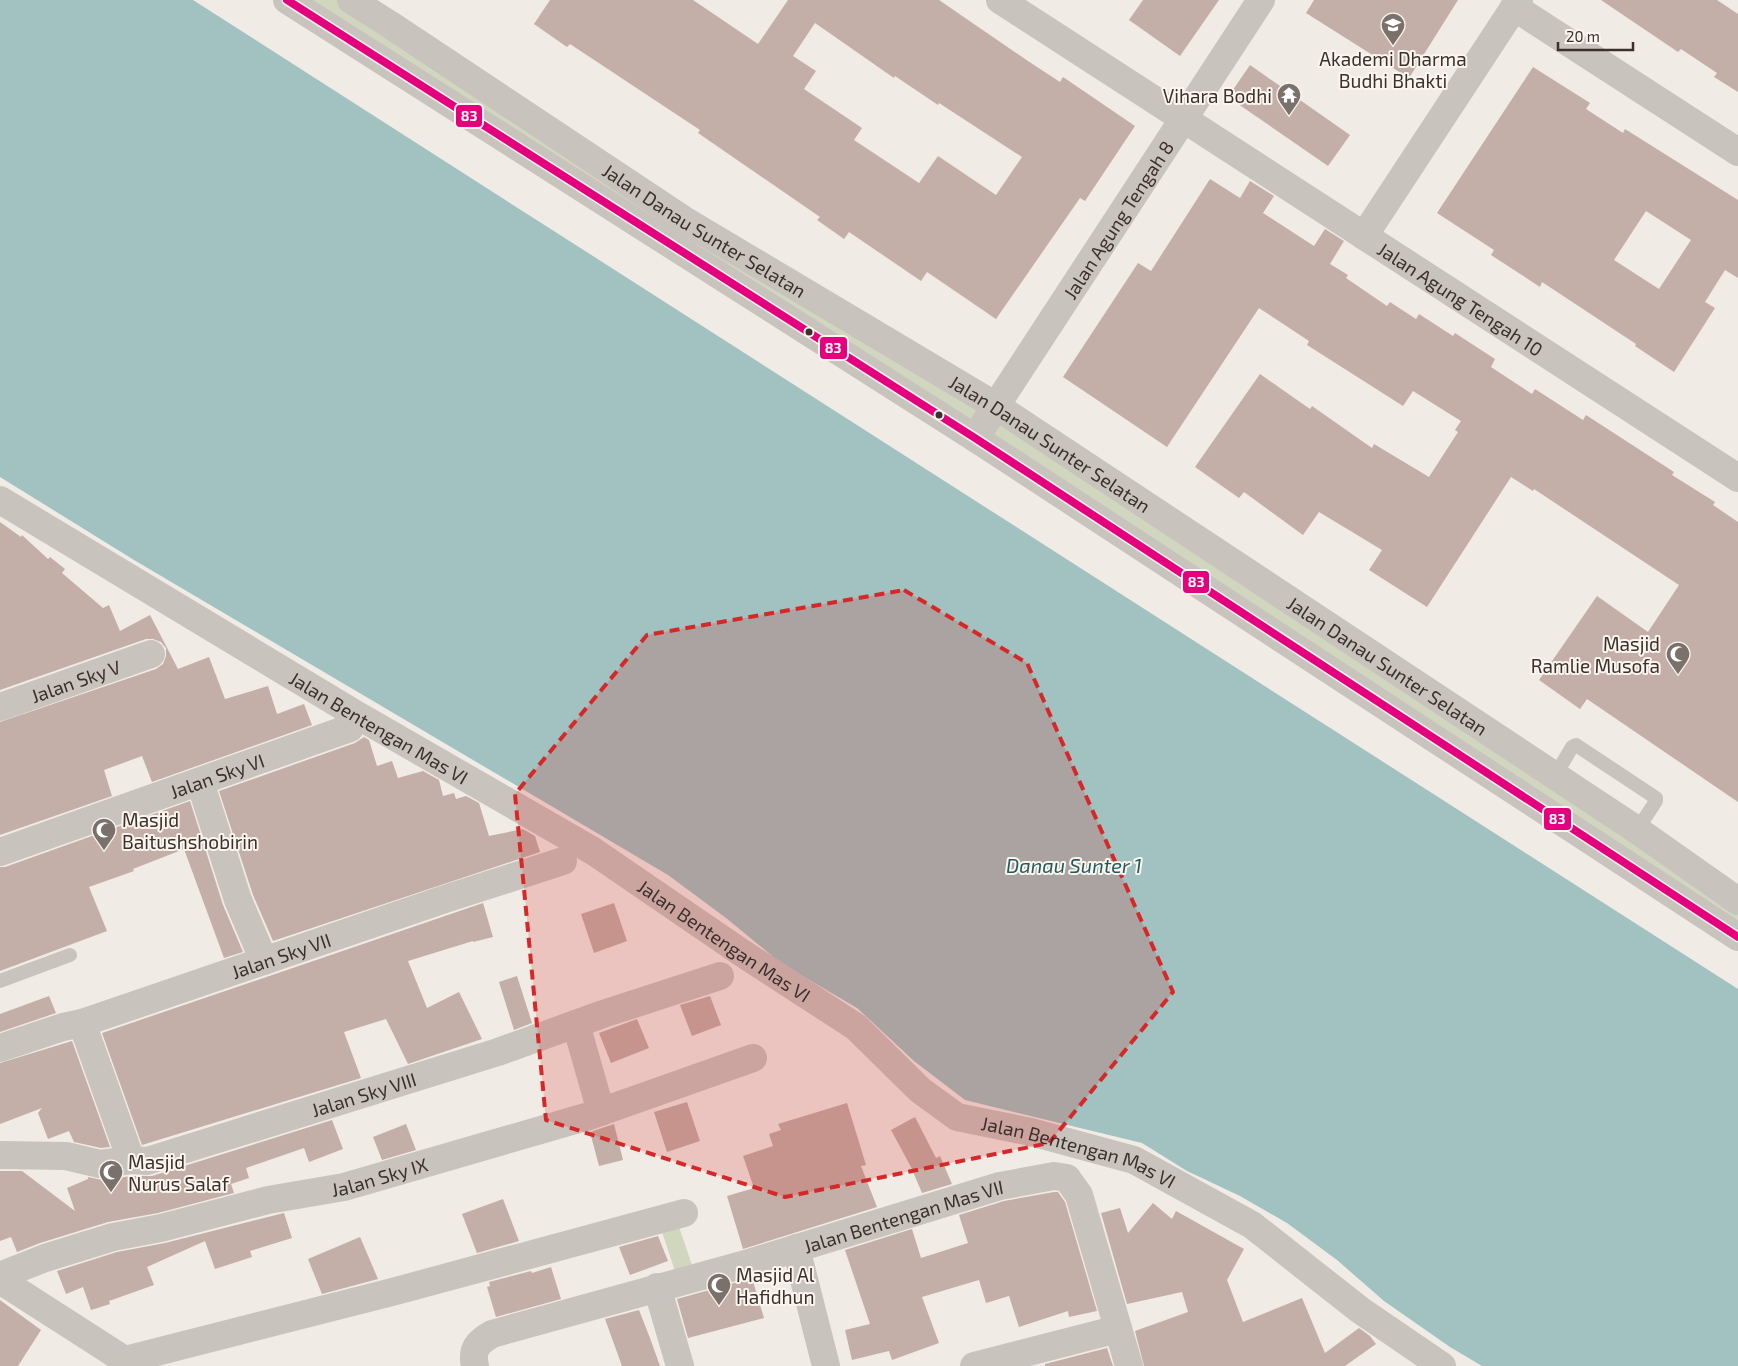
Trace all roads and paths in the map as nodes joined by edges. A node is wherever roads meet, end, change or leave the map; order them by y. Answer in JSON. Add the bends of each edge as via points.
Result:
{"nodes":[{"id":1,"x":288,"y":0,"type":"edge"},
{"id":2,"x":351,"y":0,"type":"edge"},
{"id":3,"x":1000,"y":0,"type":"edge"},
{"id":4,"x":1261,"y":0,"type":"edge"},
{"id":5,"x":1517,"y":3,"type":"edge"},
{"id":6,"x":1183,"y":119,"type":"junction"},
{"id":7,"x":1738,"y":152,"type":"edge"},
{"id":8,"x":1364,"y":236,"type":"junction"},
{"id":9,"x":996,"y":406,"type":"junction"},
{"id":10,"x":975,"y":438,"type":"junction"},
{"id":11,"x":1738,"y":478,"type":"edge"},
{"id":12,"x":0,"y":500,"type":"edge"},
{"id":13,"x":152,"y":654,"type":"dead end"},
{"id":14,"x":0,"y":707,"type":"edge"},
{"id":15,"x":350,"y":728,"type":"dead end"},
{"id":16,"x":1555,"y":776,"type":"junction"},
{"id":17,"x":200,"y":782,"type":"junction"},
{"id":18,"x":1636,"y":830,"type":"junction"},
{"id":19,"x":0,"y":852,"type":"edge"},
{"id":20,"x":563,"y":861,"type":"dead end"},
{"id":21,"x":1738,"y":901,"type":"edge"},
{"id":22,"x":1738,"y":937,"type":"edge"},
{"id":23,"x":70,"y":955,"type":"dead end"},
{"id":24,"x":264,"y":961,"type":"junction"},
{"id":25,"x":720,"y":976,"type":"dead end"},
{"id":26,"x":0,"y":981,"type":"edge"},
{"id":27,"x":82,"y":1023,"type":"junction"},
{"id":28,"x":576,"y":1024,"type":"junction"},
{"id":29,"x":0,"y":1048,"type":"edge"},
{"id":30,"x":754,"y":1058,"type":"dead end"},
{"id":31,"x":601,"y":1112,"type":"junction"},
{"id":32,"x":0,"y":1154,"type":"edge"},
{"id":33,"x":131,"y":1160,"type":"junction"},
{"id":34,"x":1067,"y":1178,"type":"joint"},
{"id":35,"x":684,"y":1213,"type":"dead end"},
{"id":36,"x":796,"y":1248,"type":"junction"},
{"id":37,"x":0,"y":1279,"type":"edge"},
{"id":38,"x":657,"y":1287,"type":"junction"},
{"id":39,"x":1118,"y":1329,"type":"junction"},
{"id":40,"x":160,"y":1343,"type":"dead end"},
{"id":41,"x":125,"y":1360,"type":"edge"},
{"id":42,"x":475,"y":1366,"type":"edge"},
{"id":43,"x":680,"y":1366,"type":"edge"},
{"id":44,"x":826,"y":1366,"type":"edge"},
{"id":45,"x":974,"y":1366,"type":"edge"},
{"id":46,"x":1129,"y":1366,"type":"edge"},
{"id":47,"x":1442,"y":1366,"type":"edge"}],
"edges":[{"from":1,"to":10,"type":"street","name":"Jalan Danau Sunter Selatan"},
{"from":2,"to":9,"type":"street","name":"Jalan Danau Sunter Selatan","via":[[684,220]]},
{"from":3,"to":6,"type":"street","name":"Jalan Agung Tengah 10"},
{"from":4,"to":6,"type":"street","name":"Jalan Agung Tengah 8"},
{"from":5,"to":7,"type":"street"},
{"from":5,"to":8,"type":"street"},
{"from":6,"to":8,"type":"street","name":"Jalan Agung Tengah 10"},
{"from":6,"to":9,"type":"street","name":"Jalan Agung Tengah 8"},
{"from":8,"to":11,"type":"street","name":"Jalan Agung Tengah 10"},
{"from":9,"to":10,"type":"street","name":"Jalan Agung Tengah 8"},
{"from":9,"to":16,"type":"street","name":"Jalan Danau Sunter Selatan"},
{"from":10,"to":22,"type":"street","name":"Jalan Danau Sunter Selatan"},
{"from":12,"to":47,"type":"street","name":"Jalan Bentengan Mas VI","via":[[357,715],[593,851],[856,1027],[920,1090],[958,1117],[1031,1132],[1134,1160],[1252,1224],[1360,1310]]},
{"from":13,"to":14,"type":"street","name":"Jalan Sky V"},
{"from":15,"to":17,"type":"street","name":"Jalan Sky VI"},
{"from":16,"to":18,"type":"street","name":"Jalan Danau Sunter Selatan"},
{"from":16,"to":18,"type":"lane","via":[[1572,747],[1576,746],[1656,798]]},
{"from":17,"to":19,"type":"street","name":"Jalan Sky VI"},
{"from":17,"to":24,"type":"street","via":[[238,900]]},
{"from":18,"to":21,"type":"street","name":"Jalan Danau Sunter Selatan"},
{"from":20,"to":24,"type":"street","name":"Jalan Sky VII"},
{"from":23,"to":26,"type":"lane"},
{"from":24,"to":27,"type":"street","name":"Jalan Sky VII"},
{"from":25,"to":28,"type":"street","name":"Jalan Sky VIII"},
{"from":27,"to":29,"type":"street","name":"Jalan Sky VII"},
{"from":27,"to":33,"type":"street"},
{"from":28,"to":31,"type":"street"},
{"from":28,"to":33,"type":"street","name":"Jalan Sky VIII","via":[[498,1052],[147,1161]]},
{"from":30,"to":31,"type":"street","name":"Jalan Sky IX"},
{"from":31,"to":37,"type":"street","name":"Jalan Sky IX","via":[[344,1187],[268,1200],[113,1237],[45,1258]]},
{"from":32,"to":33,"type":"street","name":"Jalan Sky VIII","via":[[66,1156],[100,1164]]},
{"from":34,"to":36,"type":"street","name":"Jalan Bentengan Mas VII","via":[[1054,1176],[1000,1186]]},
{"from":34,"to":39,"type":"street","name":"Jalan Bentengan Mas VI","via":[[1079,1195]]},
{"from":35,"to":41,"type":"street"},
{"from":36,"to":38,"type":"street","name":"Jalan Bentengan Mas VII"},
{"from":36,"to":44,"type":"street"},
{"from":37,"to":41,"type":"street"},
{"from":38,"to":42,"type":"street","name":"Jalan Bentengan Mas VII","via":[[492,1334],[476,1346]]},
{"from":38,"to":43,"type":"street"},
{"from":39,"to":45,"type":"street"},
{"from":39,"to":46,"type":"street","name":"Jalan Bentengan Mas VI"},
{"from":40,"to":41,"type":"lane"}]}
